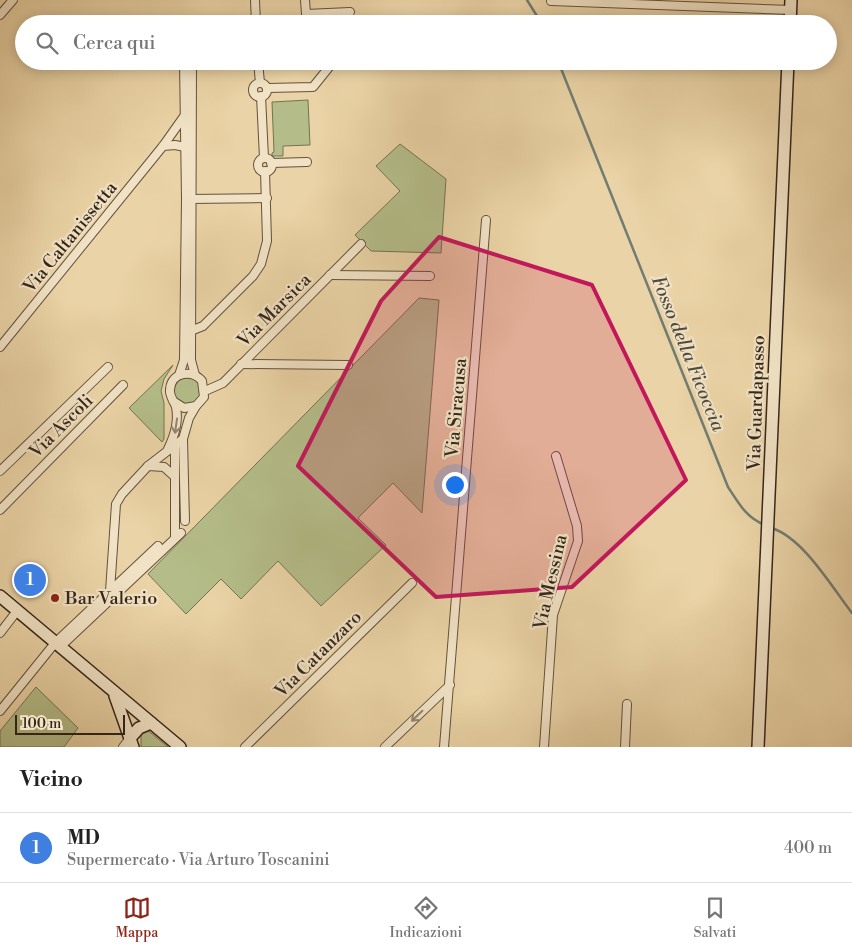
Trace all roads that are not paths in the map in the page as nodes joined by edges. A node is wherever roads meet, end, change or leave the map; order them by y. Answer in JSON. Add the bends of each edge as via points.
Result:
{"nodes":[{"id":1,"x":13,"y":0,"type":"edge"},
{"id":2,"x":255,"y":0,"type":"edge"},
{"id":3,"x":305,"y":0,"type":"edge"},
{"id":4,"x":551,"y":1,"type":"edge"},
{"id":5,"x":791,"y":5,"type":"edge"},
{"id":6,"x":350,"y":12,"type":"dead end"},
{"id":7,"x":0,"y":15,"type":"edge"},
{"id":8,"x":256,"y":15,"type":"edge"},
{"id":9,"x":184,"y":70,"type":"edge"},
{"id":10,"x":192,"y":70,"type":"edge"},
{"id":11,"x":259,"y":70,"type":"edge"},
{"id":12,"x":327,"y":70,"type":"edge"},
{"id":13,"x":788,"y":70,"type":"edge"},
{"id":14,"x":260,"y":83,"type":"junction"},
{"id":15,"x":267,"y":88,"type":"junction"},
{"id":16,"x":261,"y":96,"type":"junction"},
{"id":17,"x":185,"y":115,"type":"junction"},
{"id":18,"x":163,"y":146,"type":"junction"},
{"id":19,"x":185,"y":147,"type":"junction"},
{"id":20,"x":264,"y":158,"type":"junction"},
{"id":21,"x":307,"y":162,"type":"dead end"},
{"id":22,"x":271,"y":163,"type":"junction"},
{"id":23,"x":265,"y":171,"type":"junction"},
{"id":24,"x":266,"y":198,"type":"junction"},
{"id":25,"x":189,"y":199,"type":"junction"},
{"id":26,"x":486,"y":220,"type":"dead end"},
{"id":27,"x":361,"y":244,"type":"dead end"},
{"id":28,"x":330,"y":275,"type":"junction"},
{"id":29,"x":430,"y":276,"type":"dead end"},
{"id":30,"x":188,"y":332,"type":"junction"},
{"id":31,"x":0,"y":347,"type":"edge"},
{"id":32,"x":241,"y":364,"type":"junction"},
{"id":33,"x":348,"y":365,"type":"dead end"},
{"id":34,"x":108,"y":367,"type":"dead end"},
{"id":35,"x":179,"y":375,"type":"junction"},
{"id":36,"x":196,"y":375,"type":"junction"},
{"id":37,"x":123,"y":385,"type":"dead end"},
{"id":38,"x":205,"y":391,"type":"junction"},
{"id":39,"x":173,"y":401,"type":"junction"},
{"id":40,"x":196,"y":406,"type":"junction"},
{"id":41,"x":183,"y":439,"type":"junction"},
{"id":42,"x":171,"y":448,"type":"junction"},
{"id":43,"x":556,"y":456,"type":"dead end"},
{"id":44,"x":148,"y":466,"type":"junction"},
{"id":45,"x":0,"y":471,"type":"edge"},
{"id":46,"x":175,"y":478,"type":"junction"},
{"id":47,"x":175,"y":506,"type":"junction"},
{"id":48,"x":185,"y":506,"type":"junction"},
{"id":49,"x":0,"y":510,"type":"edge"},
{"id":50,"x":185,"y":521,"type":"dead end"},
{"id":51,"x":158,"y":546,"type":"dead end"},
{"id":52,"x":412,"y":583,"type":"dead end"},
{"id":53,"x":110,"y":591,"type":"junction"},
{"id":54,"x":0,"y":596,"type":"edge"},
{"id":55,"x":18,"y":611,"type":"junction"},
{"id":56,"x":0,"y":633,"type":"edge"},
{"id":57,"x":58,"y":645,"type":"junction"},
{"id":58,"x":450,"y":685,"type":"junction"},
{"id":59,"x":114,"y":692,"type":"junction"},
{"id":60,"x":626,"y":704,"type":"dead end"},
{"id":61,"x":0,"y":711,"type":"edge"},
{"id":62,"x":151,"y":722,"type":"junction"},
{"id":63,"x":129,"y":744,"type":"edge"},
{"id":64,"x":180,"y":747,"type":"edge"},
{"id":65,"x":245,"y":747,"type":"edge"},
{"id":66,"x":385,"y":747,"type":"edge"},
{"id":67,"x":444,"y":747,"type":"edge"},
{"id":68,"x":544,"y":747,"type":"edge"},
{"id":69,"x":625,"y":747,"type":"edge"},
{"id":70,"x":758,"y":747,"type":"edge"}],
"edges":[{"from":1,"to":7,"type":"street"},
{"from":2,"to":8,"type":"street"},
{"from":3,"to":6,"type":"street","via":[[306,14]]},
{"from":4,"to":5,"type":"street"},
{"from":9,"to":17,"type":"street"},
{"from":10,"to":25,"type":"street"},
{"from":11,"to":14,"type":"street"},
{"from":12,"to":15,"type":"street","via":[[313,87]]},
{"from":13,"to":70,"type":"street","name":"Via Guardapasso"},
{"from":14,"to":15,"type":"street"},
{"from":14,"to":16,"type":"street","via":[[254,90],[257,96]]},
{"from":15,"to":16,"type":"street"},
{"from":16,"to":20,"type":"street"},
{"from":17,"to":18,"type":"street","name":"Via Caltanissetta"},
{"from":17,"to":19,"type":"street"},
{"from":18,"to":19,"type":"street"},
{"from":18,"to":31,"type":"street","name":"Via Caltanissetta"},
{"from":19,"to":25,"type":"street"},
{"from":20,"to":22,"type":"street"},
{"from":20,"to":23,"type":"street","via":[[258,165]]},
{"from":21,"to":22,"type":"street"},
{"from":22,"to":23,"type":"street","via":[[271,168]]},
{"from":23,"to":24,"type":"street"},
{"from":24,"to":25,"type":"street"},
{"from":24,"to":30,"type":"street","via":[[267,241],[261,264],[203,326]]},
{"from":25,"to":30,"type":"street"},
{"from":26,"to":58,"type":"street","name":"Via Siracusa"},
{"from":27,"to":28,"type":"street","name":"Via Marsica"},
{"from":28,"to":29,"type":"street"},
{"from":28,"to":32,"type":"street","name":"Via Marsica"},
{"from":30,"to":35,"type":"street"},
{"from":30,"to":36,"type":"street"},
{"from":32,"to":33,"type":"street"},
{"from":32,"to":38,"type":"street","name":"Via Marsica","via":[[220,385]]},
{"from":34,"to":45,"type":"street"},
{"from":35,"to":36,"type":"street"},
{"from":35,"to":39,"type":"street","via":[[170,390]]},
{"from":36,"to":38,"type":"street"},
{"from":37,"to":49,"type":"street","name":"Via Ascoli"},
{"from":38,"to":40,"type":"street"},
{"from":39,"to":40,"type":"street","via":[[184,408]]},
{"from":39,"to":42,"type":"street","one_way":true,"via":[[177,417]]},
{"from":40,"to":41,"type":"street"},
{"from":41,"to":42,"type":"street"},
{"from":41,"to":48,"type":"street"},
{"from":42,"to":44,"type":"street"},
{"from":42,"to":46,"type":"street"},
{"from":43,"to":68,"type":"street","name":"Via Messina","via":[[577,526],[578,541],[554,615]]},
{"from":44,"to":46,"type":"street","via":[[168,468]]},
{"from":44,"to":53,"type":"street","via":[[116,504]]},
{"from":46,"to":47,"type":"street"},
{"from":47,"to":48,"type":"street"},
{"from":47,"to":57,"type":"street","via":[[178,536]]},
{"from":48,"to":50,"type":"street"},
{"from":51,"to":53,"type":"street"},
{"from":52,"to":65,"type":"street","name":"Via Catanzaro"},
{"from":53,"to":57,"type":"street"},
{"from":54,"to":55,"type":"street"},
{"from":55,"to":56,"type":"street"},
{"from":55,"to":57,"type":"street"},
{"from":57,"to":59,"type":"street"},
{"from":57,"to":61,"type":"street"},
{"from":58,"to":66,"type":"street","one_way":true},
{"from":58,"to":67,"type":"street","name":"Via Siracusa"},
{"from":59,"to":62,"type":"street"},
{"from":59,"to":63,"type":"street"},
{"from":60,"to":69,"type":"street"},
{"from":62,"to":63,"type":"street","via":[[139,728]]},
{"from":62,"to":64,"type":"street"}]}
